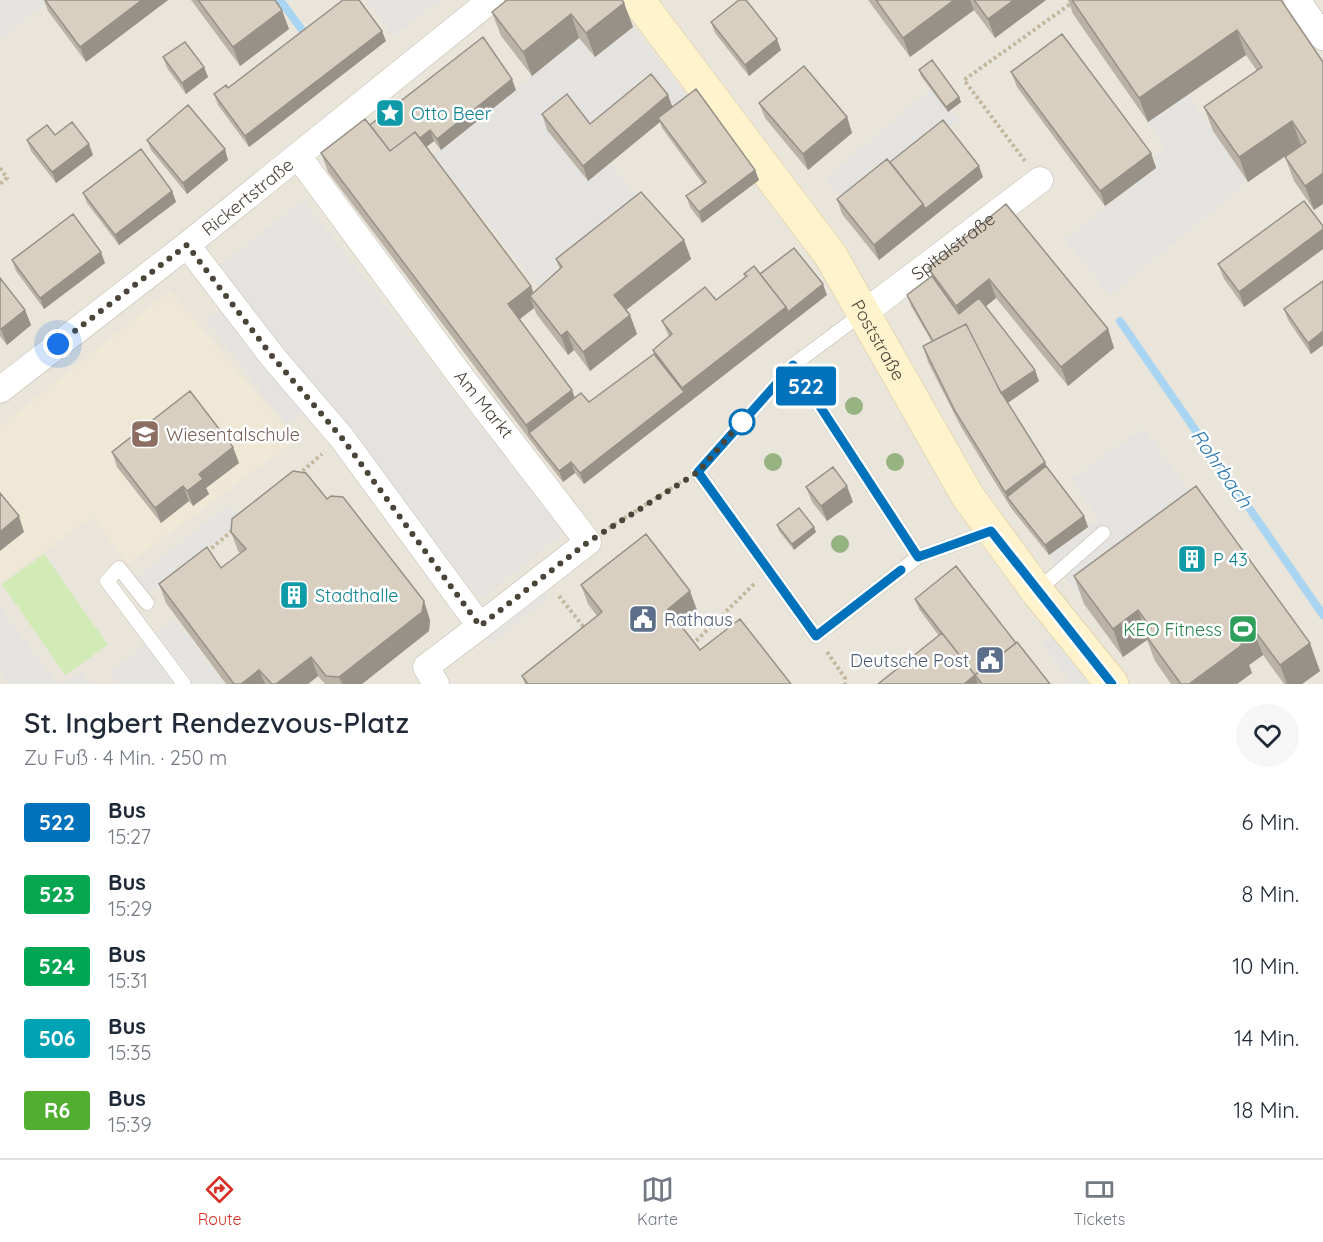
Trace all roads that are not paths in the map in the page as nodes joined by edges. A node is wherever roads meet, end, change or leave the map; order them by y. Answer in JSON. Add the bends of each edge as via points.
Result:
{"nodes":[{"id":1,"x":490,"y":0,"type":"edge"},
{"id":2,"x":638,"y":0,"type":"edge"},
{"id":3,"x":1297,"y":0,"type":"edge"},
{"id":4,"x":1323,"y":37,"type":"edge"},
{"id":5,"x":298,"y":156,"type":"junction"},
{"id":6,"x":1040,"y":180,"type":"road end"},
{"id":7,"x":187,"y":245,"type":"junction"},
{"id":8,"x":865,"y":312,"type":"junction"},
{"id":9,"x":793,"y":365,"type":"junction"},
{"id":10,"x":0,"y":390,"type":"edge"},
{"id":11,"x":991,"y":531,"type":"junction"},
{"id":12,"x":1103,"y":533,"type":"dead end"},
{"id":13,"x":918,"y":557,"type":"junction"},
{"id":14,"x":1036,"y":591,"type":"junction"},
{"id":15,"x":147,"y":603,"type":"dead end"},
{"id":16,"x":480,"y":626,"type":"junction"},
{"id":17,"x":184,"y":684,"type":"edge"},
{"id":18,"x":436,"y":684,"type":"edge"},
{"id":19,"x":1112,"y":684,"type":"edge"}],
"edges":[{"from":1,"to":5,"type":"street","name":"Rickertstraße"},
{"from":2,"to":8,"type":"main road","name":"Poststraße","via":[[831,256]]},
{"from":3,"to":4,"type":"street"},
{"from":5,"to":7,"type":"street","name":"Rickertstraße"},
{"from":5,"to":16,"type":"street","name":"Am Markt","via":[[588,542]]},
{"from":6,"to":8,"type":"street","name":"Spitalstraße"},
{"from":7,"to":10,"type":"street","name":"Rickertstraße"},
{"from":7,"to":16,"type":"street","via":[[272,356],[342,438]]},
{"from":8,"to":9,"type":"lane"},
{"from":8,"to":11,"type":"main road","name":"Poststraße","via":[[944,458]]},
{"from":9,"to":13,"type":"lane"},
{"from":9,"to":13,"type":"lane","via":[[698,472],[816,636]]},
{"from":11,"to":13,"type":"lane"},
{"from":11,"to":14,"type":"main road","name":"Poststraße"},
{"from":12,"to":14,"type":"lane"},
{"from":14,"to":19,"type":"main road","name":"Poststraße"},
{"from":15,"to":17,"type":"lane","via":[[119,568],[107,581]]},
{"from":16,"to":18,"type":"street","via":[[426,667]]}]}
